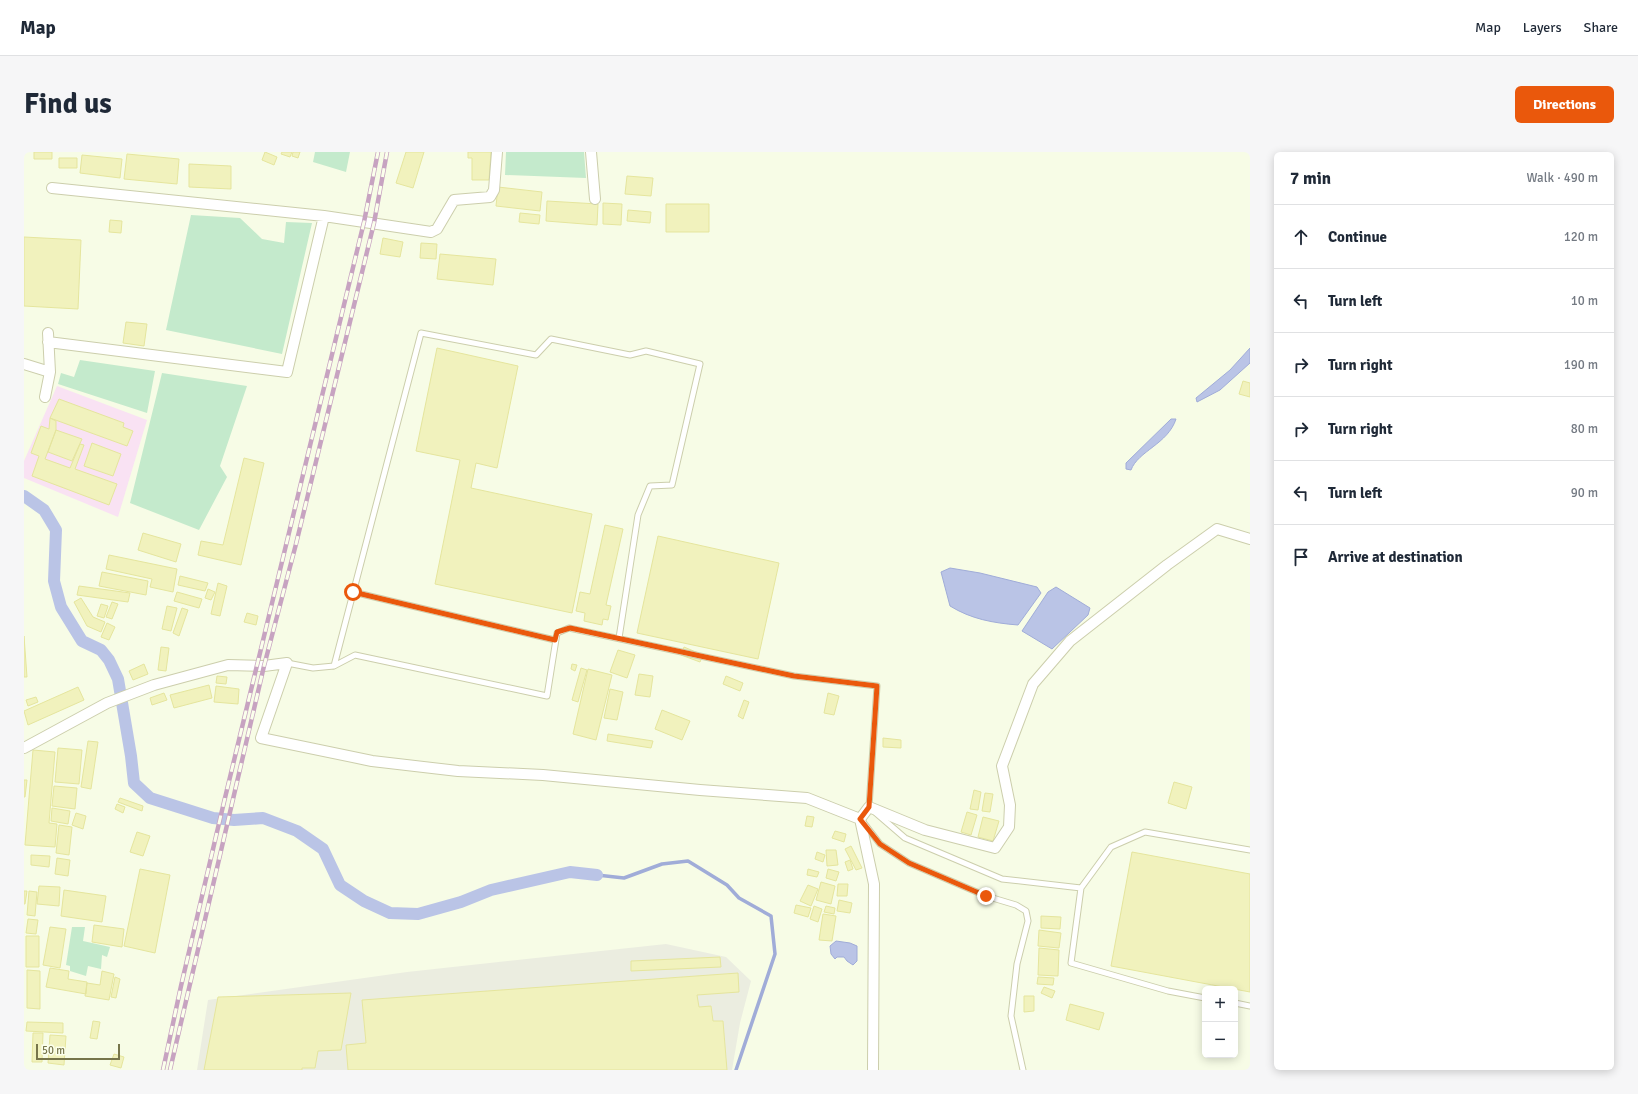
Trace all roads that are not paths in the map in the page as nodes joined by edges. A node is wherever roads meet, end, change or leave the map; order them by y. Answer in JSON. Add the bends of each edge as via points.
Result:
{"nodes":[{"id":1,"x":497,"y":152,"type":"edge"},
{"id":2,"x":591,"y":152,"type":"edge"},
{"id":3,"x":52,"y":188,"type":"dead end"},
{"id":4,"x":595,"y":199,"type":"dead end"},
{"id":5,"x":324,"y":216,"type":"junction"},
{"id":6,"x":24,"y":364,"type":"edge"},
{"id":7,"x":50,"y":372,"type":"junction"},
{"id":8,"x":45,"y":397,"type":"dead end"},
{"id":9,"x":1250,"y":539,"type":"edge"},
{"id":10,"x":353,"y":592,"type":"junction"},
{"id":11,"x":619,"y":638,"type":"junction"},
{"id":12,"x":555,"y":640,"type":"junction"},
{"id":13,"x":287,"y":664,"type":"junction"},
{"id":14,"x":334,"y":666,"type":"junction"},
{"id":15,"x":24,"y":748,"type":"edge"},
{"id":16,"x":869,"y":807,"type":"junction"},
{"id":17,"x":860,"y":819,"type":"junction"},
{"id":18,"x":1250,"y":850,"type":"edge"},
{"id":19,"x":1081,"y":888,"type":"junction"},
{"id":20,"x":1202,"y":997,"type":"edge"},
{"id":21,"x":1238,"y":1004,"type":"edge"},
{"id":22,"x":1250,"y":1006,"type":"edge"},
{"id":23,"x":873,"y":1070,"type":"edge"},
{"id":24,"x":1023,"y":1070,"type":"edge"}],
"edges":[{"from":1,"to":5,"type":"street","via":[[494,190],[490,197],[454,200],[438,229],[431,232]]},
{"from":2,"to":4,"type":"street"},
{"from":3,"to":5,"type":"street"},
{"from":5,"to":7,"type":"street","via":[[287,372],[48,338]]},
{"from":6,"to":7,"type":"street"},
{"from":7,"to":8,"type":"street"},
{"from":9,"to":16,"type":"street","via":[[1217,529],[1070,641],[1033,684],[1002,766],[1010,805],[1009,827],[994,848],[926,830]]},
{"from":10,"to":11,"type":"lane","via":[[421,333],[536,355],[551,339],[630,355],[646,351],[700,364],[672,485],[650,486],[638,515]]},
{"from":10,"to":12,"type":"lane"},
{"from":10,"to":14,"type":"lane"},
{"from":11,"to":12,"type":"lane","via":[[570,628],[557,632]]},
{"from":11,"to":16,"type":"lane","via":[[794,676],[877,686]]},
{"from":12,"to":14,"type":"lane","via":[[546,696],[355,655]]},
{"from":13,"to":14,"type":"lane","via":[[313,668]]},
{"from":13,"to":15,"type":"street","via":[[228,665],[154,685],[107,703]]},
{"from":13,"to":17,"type":"street","via":[[261,738],[372,761],[458,771],[543,775],[807,798]]},
{"from":16,"to":17,"type":"street"},
{"from":16,"to":19,"type":"lane","via":[[905,838],[1002,879]]},
{"from":17,"to":23,"type":"street","via":[[874,884]]},
{"from":17,"to":24,"type":"lane","via":[[880,844],[909,863],[937,877],[1016,905],[1026,911],[1028,921],[1017,964],[1011,1016]]},
{"from":18,"to":19,"type":"lane","via":[[1144,832],[1111,847]]},
{"from":19,"to":20,"type":"lane","via":[[1071,962],[1168,991]]},
{"from":21,"to":22,"type":"lane"}]}
